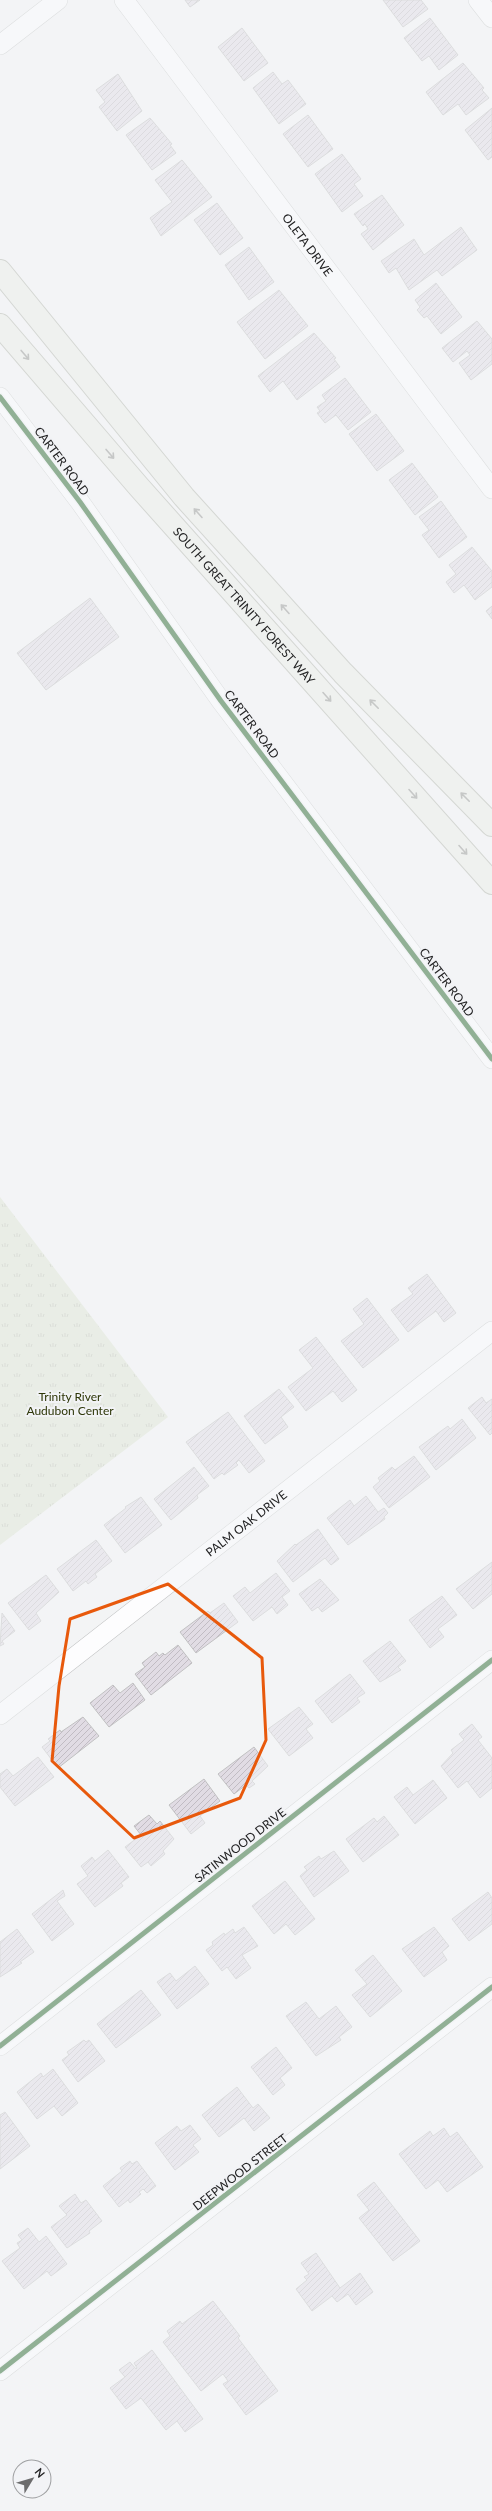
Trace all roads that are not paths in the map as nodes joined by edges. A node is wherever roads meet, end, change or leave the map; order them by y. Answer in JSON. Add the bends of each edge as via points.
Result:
{"nodes":[{"id":1,"x":58,"y":0,"type":"edge"},
{"id":2,"x":124,"y":0,"type":"edge"},
{"id":3,"x":478,"y":0,"type":"edge"},
{"id":4,"x":492,"y":18,"type":"edge"},
{"id":5,"x":0,"y":45,"type":"edge"},
{"id":6,"x":0,"y":271,"type":"edge"},
{"id":7,"x":0,"y":325,"type":"edge"},
{"id":8,"x":0,"y":397,"type":"edge"},
{"id":9,"x":492,"y":489,"type":"edge"},
{"id":10,"x":492,"y":825,"type":"edge"},
{"id":11,"x":492,"y":883,"type":"edge"},
{"id":12,"x":492,"y":1060,"type":"edge"},
{"id":13,"x":492,"y":1331,"type":"edge"},
{"id":14,"x":492,"y":1660,"type":"edge"},
{"id":15,"x":0,"y":1715,"type":"edge"},
{"id":16,"x":492,"y":1987,"type":"edge"},
{"id":17,"x":0,"y":2046,"type":"edge"},
{"id":18,"x":0,"y":2371,"type":"edge"}],
"edges":[{"from":1,"to":5,"type":"street"},
{"from":2,"to":9,"type":"street","name":"OLETA DRIVE"},
{"from":3,"to":4,"type":"street"},
{"from":10,"to":6,"type":"main road","one_way":true,"via":[[343,673],[184,497]]},
{"from":7,"to":11,"type":"main road","name":"SOUTH GREAT TRINITY FOREST WAY","one_way":true,"via":[[139,487]]},
{"from":8,"to":12,"type":"street","name":"CARTER ROAD","via":[[80,502],[221,701]]},
{"from":13,"to":15,"type":"street","name":"PALM OAK DRIVE"},
{"from":14,"to":17,"type":"street","name":"SATINWOOD DRIVE"},
{"from":16,"to":18,"type":"street","name":"DEEPWOOD STREET"}]}
